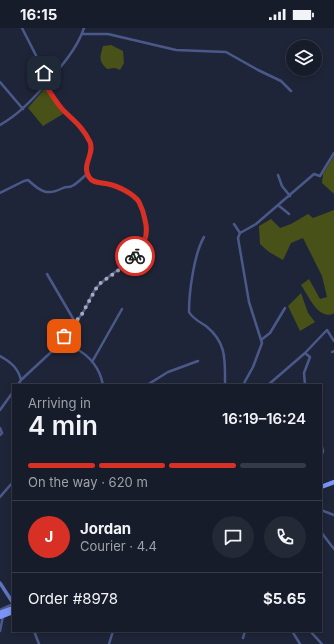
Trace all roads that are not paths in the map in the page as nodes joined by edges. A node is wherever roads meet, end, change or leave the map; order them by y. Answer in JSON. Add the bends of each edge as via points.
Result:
{"nodes":[{"id":1,"x":22,"y":28,"type":"edge"},
{"id":2,"x":84,"y":28,"type":"edge"},
{"id":3,"x":82,"y":34,"type":"junction"},
{"id":4,"x":49,"y":81,"type":"junction"},
{"id":5,"x":0,"y":82,"type":"edge"},
{"id":6,"x":45,"y":85,"type":"junction"},
{"id":7,"x":291,"y":91,"type":"dead end"},
{"id":8,"x":23,"y":109,"type":"junction"},
{"id":9,"x":0,"y":125,"type":"edge"},
{"id":10,"x":334,"y":153,"type":"edge"},
{"id":11,"x":87,"y":174,"type":"junction"},
{"id":12,"x":278,"y":175,"type":"dead end"},
{"id":13,"x":0,"y":193,"type":"edge"},
{"id":14,"x":290,"y":196,"type":"junction"},
{"id":15,"x":278,"y":205,"type":"junction"},
{"id":16,"x":289,"y":214,"type":"dead end"},
{"id":17,"x":234,"y":224,"type":"dead end"},
{"id":18,"x":240,"y":233,"type":"junction"},
{"id":19,"x":204,"y":237,"type":"dead end"},
{"id":20,"x":47,"y":274,"type":"dead end"},
{"id":21,"x":122,"y":308,"type":"dead end"},
{"id":22,"x":285,"y":308,"type":"dead end"},
{"id":23,"x":75,"y":322,"type":"junction"},
{"id":24,"x":334,"y":339,"type":"edge"},
{"id":25,"x":261,"y":340,"type":"junction"},
{"id":26,"x":63,"y":341,"type":"junction"},
{"id":27,"x":305,"y":353,"type":"junction"},
{"id":28,"x":0,"y":356,"type":"edge"},
{"id":29,"x":198,"y":361,"type":"dead end"},
{"id":30,"x":92,"y":362,"type":"junction"},
{"id":31,"x":21,"y":380,"type":"junction"},
{"id":32,"x":19,"y":384,"type":"edge"},
{"id":33,"x":103,"y":384,"type":"edge"},
{"id":34,"x":149,"y":384,"type":"edge"},
{"id":35,"x":225,"y":384,"type":"edge"},
{"id":36,"x":244,"y":384,"type":"edge"},
{"id":37,"x":269,"y":384,"type":"edge"},
{"id":38,"x":305,"y":384,"type":"edge"},
{"id":39,"x":12,"y":397,"type":"edge"},
{"id":40,"x":0,"y":410,"type":"edge"},
{"id":41,"x":0,"y":428,"type":"edge"},
{"id":42,"x":0,"y":435,"type":"edge"},
{"id":43,"x":334,"y":482,"type":"edge"},
{"id":44,"x":12,"y":486,"type":"edge"},
{"id":45,"x":322,"y":486,"type":"edge"},
{"id":46,"x":0,"y":497,"type":"edge"},
{"id":47,"x":322,"y":510,"type":"edge"},
{"id":48,"x":334,"y":515,"type":"edge"},
{"id":49,"x":322,"y":533,"type":"edge"},
{"id":50,"x":334,"y":549,"type":"edge"},
{"id":51,"x":0,"y":582,"type":"edge"},
{"id":52,"x":12,"y":601,"type":"edge"},
{"id":53,"x":12,"y":604,"type":"edge"},
{"id":54,"x":12,"y":609,"type":"edge"},
{"id":55,"x":0,"y":610,"type":"edge"},
{"id":56,"x":12,"y":612,"type":"edge"},
{"id":57,"x":1,"y":615,"type":"edge"},
{"id":58,"x":0,"y":631,"type":"edge"},
{"id":59,"x":34,"y":632,"type":"edge"},
{"id":60,"x":113,"y":632,"type":"edge"},
{"id":61,"x":246,"y":632,"type":"edge"},
{"id":62,"x":293,"y":632,"type":"edge"},
{"id":63,"x":311,"y":632,"type":"edge"},
{"id":64,"x":244,"y":638,"type":"dead end"},
{"id":65,"x":39,"y":644,"type":"edge"},
{"id":66,"x":109,"y":644,"type":"edge"},
{"id":67,"x":300,"y":644,"type":"edge"},
{"id":68,"x":322,"y":644,"type":"edge"}],
"edges":[{"from":1,"to":4,"type":"street"},
{"from":2,"to":3,"type":"street"},
{"from":3,"to":4,"type":"street"},
{"from":3,"to":7,"type":"street","via":[[115,35],[176,50],[226,52],[281,81]]},
{"from":4,"to":6,"type":"street"},
{"from":5,"to":8,"type":"street"},
{"from":6,"to":8,"type":"street"},
{"from":6,"to":11,"type":"street","via":[[90,142],[92,147],[87,160]]},
{"from":8,"to":9,"type":"street"},
{"from":10,"to":14,"type":"street","via":[[320,176],[314,174]]},
{"from":11,"to":13,"type":"street","via":[[74,185],[54,193],[40,190],[28,180]]},
{"from":11,"to":23,"type":"street","via":[[91,180],[119,188],[138,200],[145,218],[146,235],[144,244],[134,257],[98,285]]},
{"from":12,"to":14,"type":"street"},
{"from":14,"to":15,"type":"street"},
{"from":15,"to":16,"type":"street"},
{"from":15,"to":18,"type":"street","via":[[256,224]]},
{"from":17,"to":18,"type":"street"},
{"from":18,"to":25,"type":"street","via":[[238,238],[245,285]]},
{"from":19,"to":35,"type":"street","via":[[194,267],[189,312],[214,333],[222,347],[225,356]]},
{"from":20,"to":23,"type":"street"},
{"from":21,"to":30,"type":"street"},
{"from":22,"to":25,"type":"street","via":[[270,333]]},
{"from":23,"to":26,"type":"street"},
{"from":24,"to":27,"type":"street","via":[[327,330]]},
{"from":25,"to":36,"type":"street","via":[[253,368]]},
{"from":26,"to":30,"type":"street"},
{"from":26,"to":31,"type":"street"},
{"from":27,"to":37,"type":"street"},
{"from":27,"to":38,"type":"street","via":[[310,357],[304,373]]},
{"from":28,"to":31,"type":"street","via":[[14,366]]},
{"from":29,"to":34,"type":"street","via":[[168,372]]},
{"from":30,"to":33,"type":"street"},
{"from":31,"to":32,"type":"street"},
{"from":39,"to":40,"type":"street"},
{"from":41,"to":42,"type":"street"},
{"from":43,"to":45,"type":"highway"},
{"from":44,"to":46,"type":"street"},
{"from":47,"to":48,"type":"street"},
{"from":49,"to":50,"type":"street"},
{"from":51,"to":52,"type":"main road"},
{"from":53,"to":55,"type":"street"},
{"from":54,"to":57,"type":"highway"},
{"from":56,"to":57,"type":"highway"},
{"from":57,"to":58,"type":"street"},
{"from":59,"to":65,"type":"street"},
{"from":60,"to":66,"type":"street"},
{"from":61,"to":64,"type":"street"},
{"from":62,"to":67,"type":"street"},
{"from":63,"to":68,"type":"street"}]}
